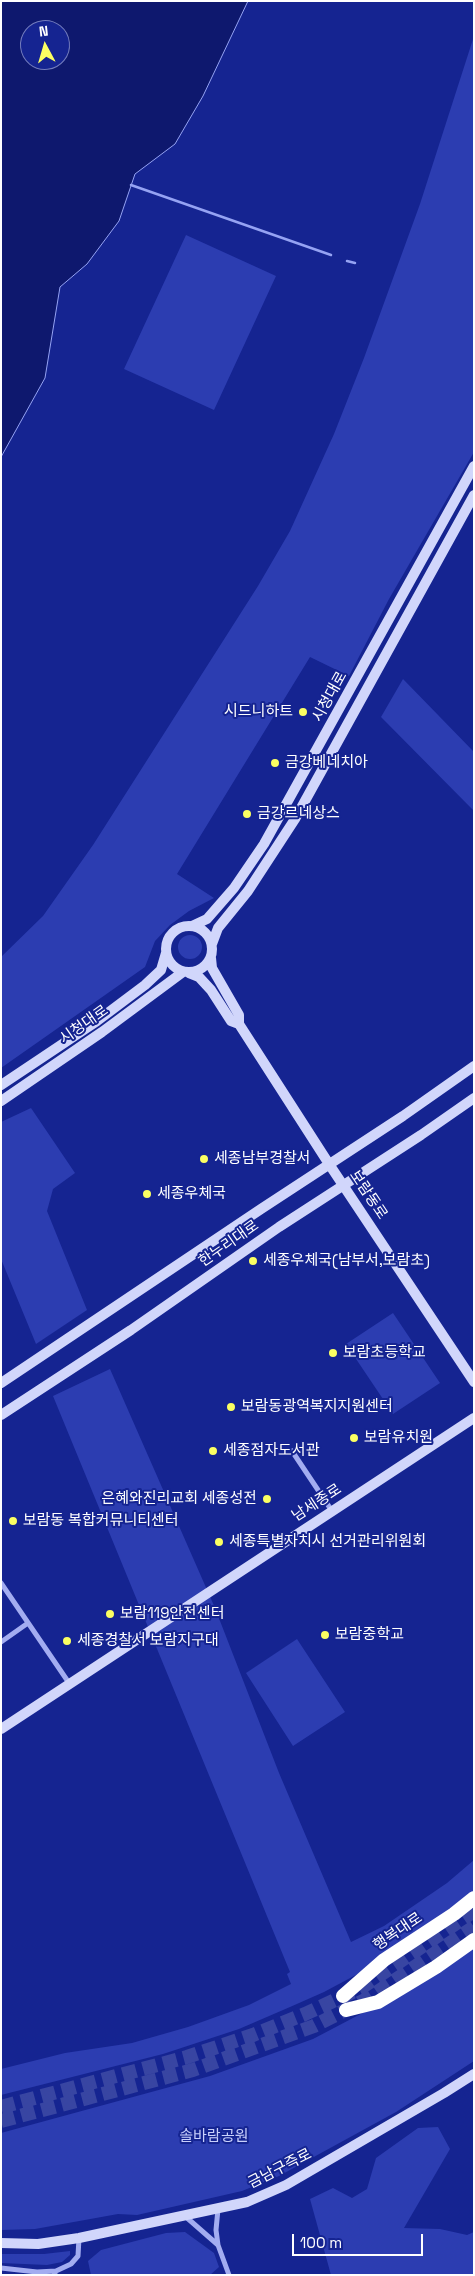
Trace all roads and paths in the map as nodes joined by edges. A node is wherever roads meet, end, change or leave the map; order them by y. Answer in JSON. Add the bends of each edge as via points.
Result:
{"nodes":[{"id":1,"x":474,"y":466,"type":"edge"},
{"id":2,"x":474,"y":495,"type":"edge"},
{"id":3,"x":192,"y":926,"type":"junction"},
{"id":4,"x":212,"y":944,"type":"junction"},
{"id":5,"x":166,"y":953,"type":"junction"},
{"id":6,"x":212,"y":958,"type":"junction"},
{"id":7,"x":186,"y":972,"type":"junction"},
{"id":8,"x":239,"y":1024,"type":"junction"},
{"id":9,"x":474,"y":1066,"type":"edge"},
{"id":10,"x":1,"y":1085,"type":"edge"},
{"id":11,"x":474,"y":1098,"type":"edge"},
{"id":12,"x":1,"y":1101,"type":"edge"},
{"id":13,"x":329,"y":1164,"type":"junction"},
{"id":14,"x":343,"y":1185,"type":"junction"},
{"id":15,"x":474,"y":1382,"type":"edge"},
{"id":16,"x":1,"y":1384,"type":"edge"},
{"id":17,"x":1,"y":1415,"type":"edge"},
{"id":18,"x":474,"y":1418,"type":"edge"},
{"id":19,"x":292,"y":1451,"type":"dead end"},
{"id":20,"x":332,"y":1511,"type":"junction"},
{"id":21,"x":1,"y":1583,"type":"edge"},
{"id":22,"x":28,"y":1623,"type":"junction"},
{"id":23,"x":1,"y":1642,"type":"edge"},
{"id":24,"x":69,"y":1683,"type":"junction"},
{"id":25,"x":1,"y":1729,"type":"edge"},
{"id":26,"x":474,"y":1898,"type":"edge"},
{"id":27,"x":474,"y":1940,"type":"edge"},
{"id":28,"x":474,"y":2074,"type":"edge"},
{"id":29,"x":218,"y":2209,"type":"junction"},
{"id":30,"x":186,"y":2217,"type":"junction"},
{"id":31,"x":79,"y":2238,"type":"junction"},
{"id":32,"x":1,"y":2244,"type":"edge"},
{"id":33,"x":218,"y":2245,"type":"junction"},
{"id":34,"x":1,"y":2268,"type":"edge"},
{"id":35,"x":55,"y":2273,"type":"edge"},
{"id":36,"x":229,"y":2275,"type":"edge"}],
"edges":[{"from":1,"to":3,"type":"street","name":"시청대로","via":[[264,844],[234,888],[207,919]]},
{"from":2,"to":4,"type":"street","name":"시청대로","via":[[295,819],[248,891],[218,928]]},
{"from":3,"to":4,"type":"street","via":[[205,932]]},
{"from":3,"to":5,"type":"street","via":[[172,933]]},
{"from":4,"to":6,"type":"street"},
{"from":5,"to":7,"type":"street","via":[[172,965]]},
{"from":5,"to":10,"type":"street","name":"시청대로","via":[[162,970],[145,985]]},
{"from":6,"to":7,"type":"street","via":[[203,969]]},
{"from":6,"to":8,"type":"street","via":[[212,968],[239,1015]]},
{"from":7,"to":8,"type":"street","via":[[200,977],[231,1021]]},
{"from":7,"to":12,"type":"street","name":"시청대로"},
{"from":8,"to":13,"type":"street","name":"보람동로"},
{"from":9,"to":13,"type":"street","name":"한누리대로"},
{"from":11,"to":14,"type":"street","name":"한누리대로"},
{"from":13,"to":14,"type":"street","name":"보람동로"},
{"from":13,"to":16,"type":"street","name":"한누리대로"},
{"from":14,"to":15,"type":"street","name":"보람동로"},
{"from":14,"to":17,"type":"street","name":"한누리대로"},
{"from":18,"to":20,"type":"street","name":"남세종로"},
{"from":19,"to":20,"type":"street"},
{"from":20,"to":24,"type":"street","name":"남세종로"},
{"from":21,"to":22,"type":"street"},
{"from":22,"to":23,"type":"street"},
{"from":22,"to":24,"type":"street"},
{"from":24,"to":25,"type":"street","name":"남세종로"},
{"from":26,"to":27,"type":"highway","name":"행복대로","via":[[384,1960],[344,2003],[378,2002]]},
{"from":28,"to":29,"type":"street","name":"금남구즉로","via":[[286,2185],[247,2202]]},
{"from":29,"to":30,"type":"street","name":"금남구즉로"},
{"from":29,"to":33,"type":"street"},
{"from":30,"to":31,"type":"street","name":"금남구즉로"},
{"from":30,"to":33,"type":"street"},
{"from":31,"to":32,"type":"street","name":"금남구즉로","via":[[38,2244]]},
{"from":31,"to":35,"type":"street","via":[[78,2256]]},
{"from":33,"to":36,"type":"street"},
{"from":34,"to":35,"type":"street"}]}
